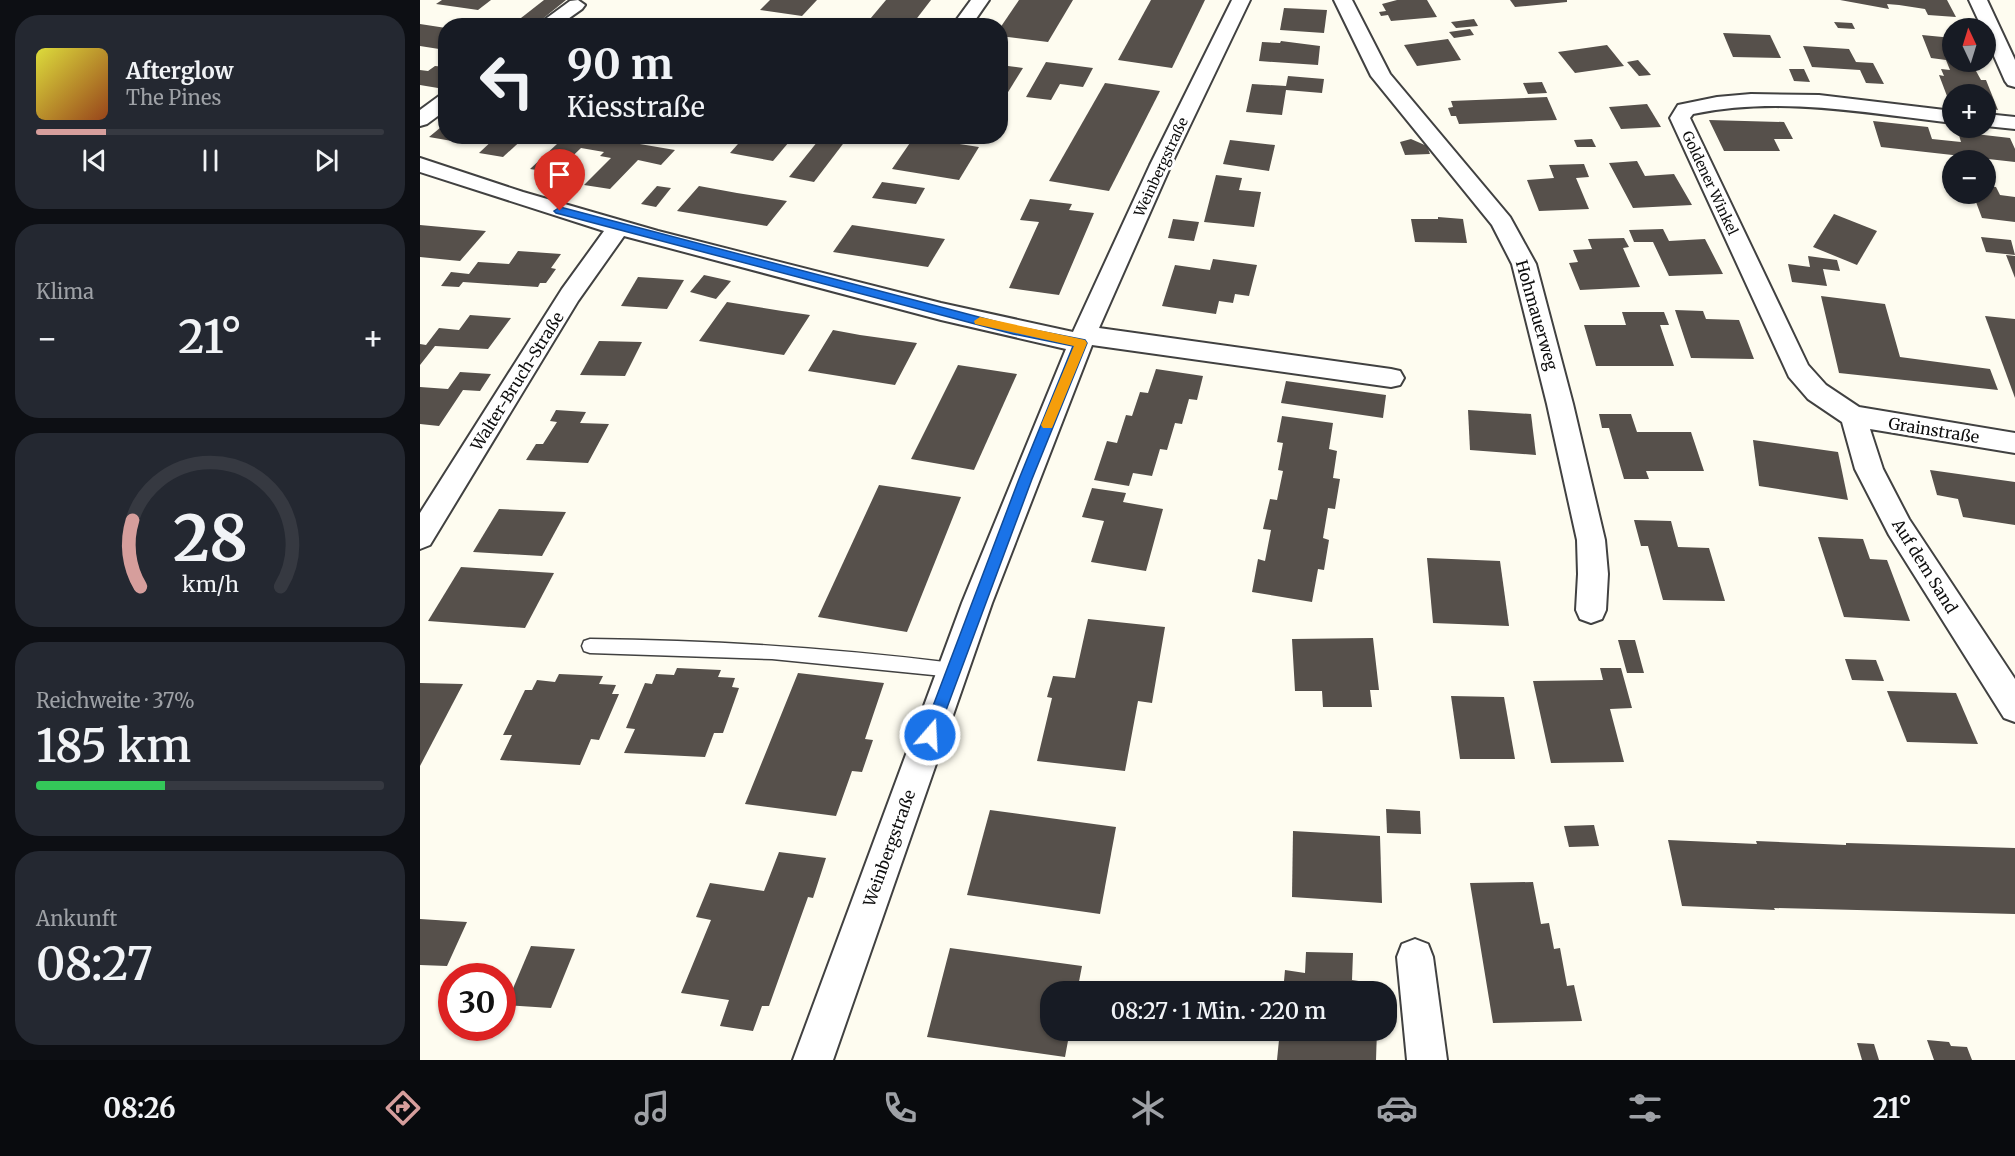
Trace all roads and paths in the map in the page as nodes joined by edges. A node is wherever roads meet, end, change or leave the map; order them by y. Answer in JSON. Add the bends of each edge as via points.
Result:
{"nodes":[{"id":1,"x":980,"y":0,"type":"edge"},
{"id":2,"x":1241,"y":0,"type":"edge"},
{"id":3,"x":1343,"y":0,"type":"edge"},
{"id":4,"x":1978,"y":0,"type":"edge"},
{"id":5,"x":576,"y":5,"type":"dead end"},
{"id":6,"x":557,"y":18,"type":"edge"},
{"id":7,"x":967,"y":18,"type":"edge"},
{"id":8,"x":2015,"y":81,"type":"edge"},
{"id":9,"x":438,"y":106,"type":"edge"},
{"id":10,"x":1942,"y":116,"type":"edge"},
{"id":11,"x":420,"y":120,"type":"edge"},
{"id":12,"x":1996,"y":121,"type":"edge"},
{"id":13,"x":2015,"y":123,"type":"edge"},
{"id":14,"x":420,"y":165,"type":"edge"},
{"id":15,"x":619,"y":228,"type":"junction"},
{"id":16,"x":1082,"y":339,"type":"junction"},
{"id":17,"x":1391,"y":378,"type":"dead end"},
{"id":18,"x":1854,"y":416,"type":"junction"},
{"id":19,"x":2015,"y":443,"type":"edge"},
{"id":20,"x":420,"y":537,"type":"edge"},
{"id":21,"x":1591,"y":610,"type":"dead end"},
{"id":22,"x":590,"y":646,"type":"dead end"},
{"id":23,"x":953,"y":670,"type":"junction"},
{"id":24,"x":2015,"y":707,"type":"edge"},
{"id":25,"x":1415,"y":957,"type":"dead end"},
{"id":26,"x":813,"y":1060,"type":"edge"},
{"id":27,"x":1427,"y":1060,"type":"edge"}],
"edges":[{"from":1,"to":7,"type":"street"},
{"from":2,"to":16,"type":"street","name":"Weinbergstraße"},
{"from":3,"to":21,"type":"street","name":"Hohmauerweg","via":[[1381,76],[1502,222],[1524,264],[1591,540]]},
{"from":4,"to":8,"type":"street"},
{"from":5,"to":6,"type":"street"},
{"from":9,"to":11,"type":"street"},
{"from":10,"to":18,"type":"street","name":"Goldener Winkel","via":[[1741,99],[1685,108],[1680,118],[1798,370],[1817,392]]},
{"from":12,"to":13,"type":"street"},
{"from":14,"to":15,"type":"street","via":[[500,194]]},
{"from":15,"to":16,"type":"street","via":[[1013,330]]},
{"from":15,"to":20,"type":"street","name":"Walter-Bruch-Straße","via":[[590,265]]},
{"from":16,"to":17,"type":"street"},
{"from":16,"to":23,"type":"street","name":"Weinbergstraße"},
{"from":18,"to":19,"type":"street","name":"Grainstraße"},
{"from":18,"to":24,"type":"street","name":"Auf dem Sand","via":[[1869,470],[1899,527]]},
{"from":22,"to":23,"type":"lane","via":[[689,646]]},
{"from":23,"to":26,"type":"street","name":"Weinbergstraße"},
{"from":25,"to":27,"type":"street"}]}
